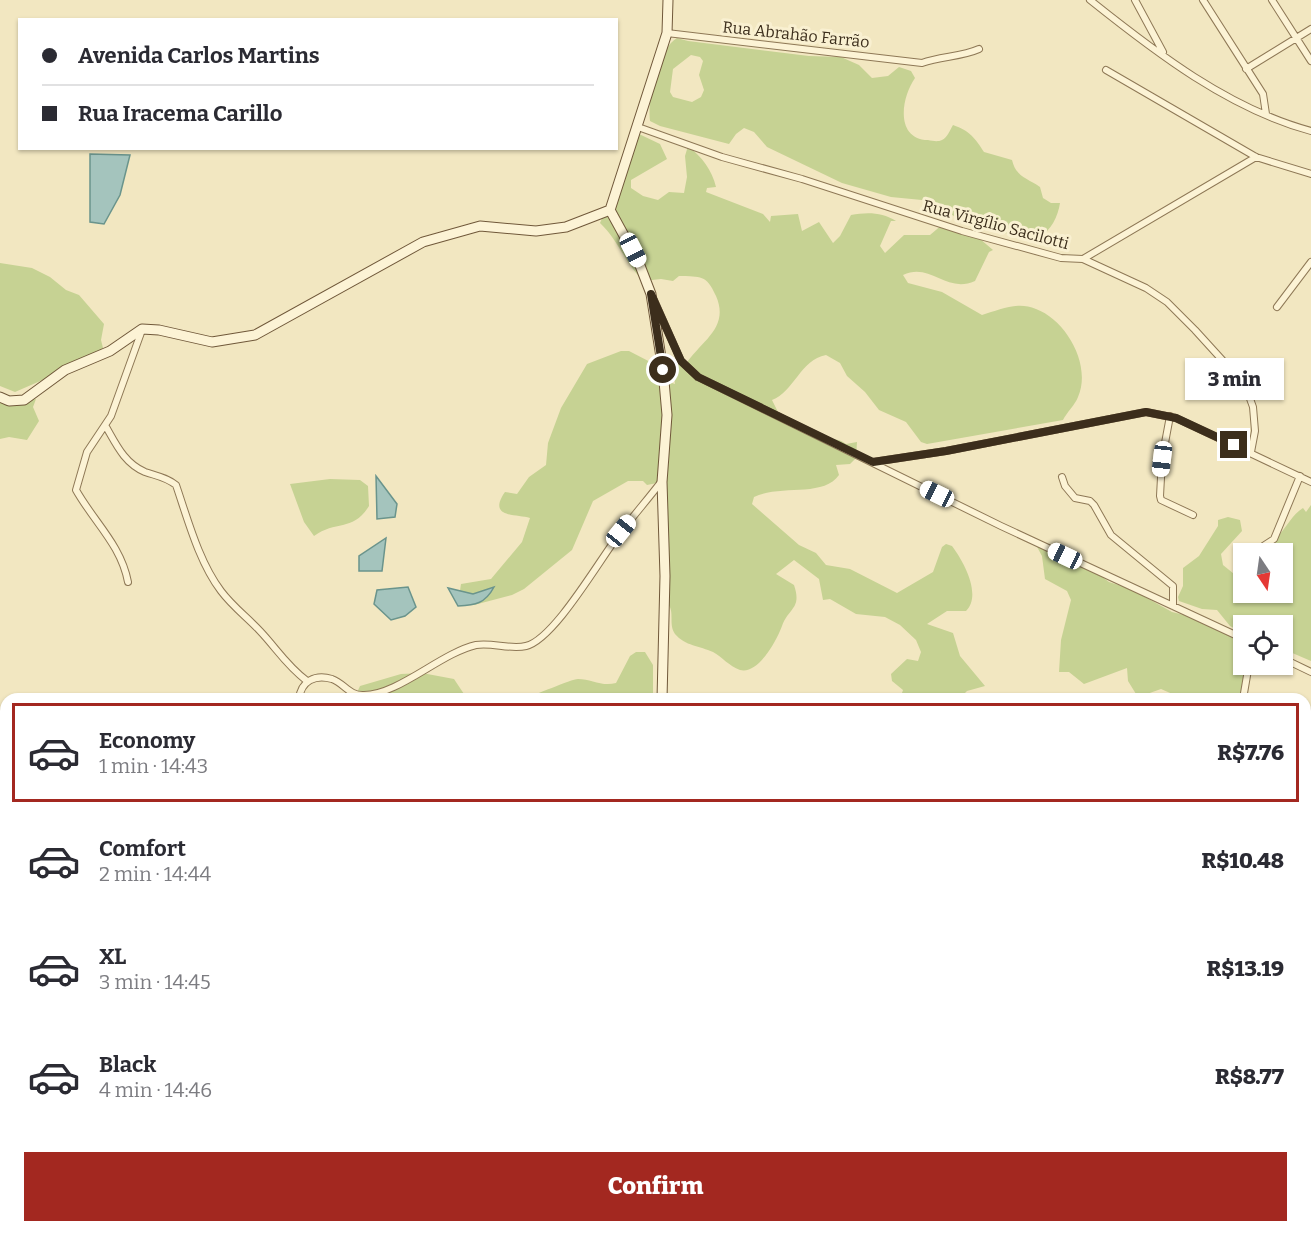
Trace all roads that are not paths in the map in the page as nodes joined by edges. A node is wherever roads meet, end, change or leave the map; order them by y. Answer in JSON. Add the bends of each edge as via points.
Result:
{"nodes":[{"id":1,"x":668,"y":0,"type":"edge"},
{"id":2,"x":1090,"y":0,"type":"edge"},
{"id":3,"x":1203,"y":0,"type":"edge"},
{"id":4,"x":1272,"y":0,"type":"edge"},
{"id":5,"x":1138,"y":1,"type":"edge"},
{"id":6,"x":1311,"y":29,"type":"edge"},
{"id":7,"x":667,"y":33,"type":"junction"},
{"id":8,"x":1296,"y":38,"type":"junction"},
{"id":9,"x":979,"y":49,"type":"dead end"},
{"id":10,"x":1165,"y":56,"type":"junction"},
{"id":11,"x":1311,"y":61,"type":"edge"},
{"id":12,"x":1246,"y":69,"type":"junction"},
{"id":13,"x":1106,"y":70,"type":"dead end"},
{"id":14,"x":1266,"y":114,"type":"junction"},
{"id":15,"x":638,"y":127,"type":"junction"},
{"id":16,"x":1311,"y":131,"type":"edge"},
{"id":17,"x":1256,"y":157,"type":"junction"},
{"id":18,"x":1311,"y":174,"type":"edge"},
{"id":19,"x":610,"y":210,"type":"junction"},
{"id":20,"x":1083,"y":259,"type":"junction"},
{"id":21,"x":1311,"y":262,"type":"edge"},
{"id":22,"x":651,"y":294,"type":"junction"},
{"id":23,"x":1277,"y":307,"type":"dead end"},
{"id":24,"x":142,"y":329,"type":"junction"},
{"id":25,"x":0,"y":398,"type":"edge"},
{"id":26,"x":1170,"y":416,"type":"junction"},
{"id":27,"x":105,"y":425,"type":"junction"},
{"id":28,"x":1251,"y":452,"type":"junction"},
{"id":29,"x":873,"y":462,"type":"junction"},
{"id":30,"x":1300,"y":476,"type":"junction"},
{"id":31,"x":1062,"y":477,"type":"dead end"},
{"id":32,"x":662,"y":482,"type":"junction"},
{"id":33,"x":1311,"y":482,"type":"edge"},
{"id":34,"x":1193,"y":515,"type":"dead end"},
{"id":35,"x":1268,"y":543,"type":"edge"},
{"id":36,"x":128,"y":582,"type":"dead end"},
{"id":37,"x":1173,"y":606,"type":"junction"},
{"id":38,"x":1233,"y":634,"type":"edge"},
{"id":39,"x":1293,"y":663,"type":"edge"},
{"id":40,"x":1311,"y":672,"type":"edge"},
{"id":41,"x":1247,"y":675,"type":"edge"},
{"id":42,"x":307,"y":681,"type":"junction"},
{"id":43,"x":300,"y":693,"type":"edge"},
{"id":44,"x":353,"y":693,"type":"edge"},
{"id":45,"x":373,"y":693,"type":"edge"},
{"id":46,"x":662,"y":693,"type":"edge"},
{"id":47,"x":1244,"y":693,"type":"edge"}],
"edges":[{"from":1,"to":7,"type":"street"},
{"from":2,"to":10,"type":"street"},
{"from":3,"to":12,"type":"street"},
{"from":4,"to":8,"type":"street"},
{"from":5,"to":10,"type":"street"},
{"from":6,"to":8,"type":"street"},
{"from":7,"to":9,"type":"street","name":"Rua Abrahão Farrão","via":[[922,63]]},
{"from":7,"to":15,"type":"street"},
{"from":8,"to":11,"type":"street"},
{"from":8,"to":12,"type":"street"},
{"from":10,"to":14,"type":"street"},
{"from":12,"to":14,"type":"street","via":[[1263,94]]},
{"from":13,"to":17,"type":"street"},
{"from":14,"to":16,"type":"street"},
{"from":15,"to":19,"type":"street"},
{"from":15,"to":20,"type":"street","name":"Rua Virgílio Sacilotti","via":[[962,231],[1061,258]]},
{"from":17,"to":18,"type":"street"},
{"from":17,"to":20,"type":"street"},
{"from":19,"to":22,"type":"street"},
{"from":19,"to":24,"type":"street","via":[[566,227],[536,231],[480,225],[423,242],[278,324],[238,339],[203,341]]},
{"from":20,"to":28,"type":"street","name":"Rua Virgílio Sacilotti","via":[[1156,294],[1245,385],[1255,431]]},
{"from":21,"to":23,"type":"street"},
{"from":22,"to":29,"type":"street","via":[[681,361],[698,377]]},
{"from":22,"to":32,"type":"street","via":[[667,415]]},
{"from":24,"to":25,"type":"street","via":[[110,351],[65,370],[24,400]]},
{"from":24,"to":27,"type":"street","via":[[121,393]]},
{"from":26,"to":28,"type":"street"},
{"from":26,"to":29,"type":"street","via":[[1131,414]]},
{"from":26,"to":34,"type":"street","via":[[1160,496]]},
{"from":27,"to":36,"type":"street","via":[[87,452],[76,490],[117,547]]},
{"from":27,"to":42,"type":"street","via":[[133,466],[168,478],[176,485],[209,572],[220,590],[290,668]]},
{"from":28,"to":30,"type":"street"},
{"from":29,"to":37,"type":"street"},
{"from":30,"to":33,"type":"street"},
{"from":30,"to":35,"type":"street","via":[[1274,539]]},
{"from":31,"to":37,"type":"street","via":[[1075,498],[1094,505],[1111,535],[1173,586]]},
{"from":32,"to":45,"type":"street","via":[[536,642],[523,647],[476,645]]},
{"from":32,"to":46,"type":"street"},
{"from":37,"to":38,"type":"street"},
{"from":39,"to":40,"type":"street"},
{"from":41,"to":47,"type":"street"},
{"from":42,"to":43,"type":"street"},
{"from":42,"to":44,"type":"street","via":[[332,680]]}]}
